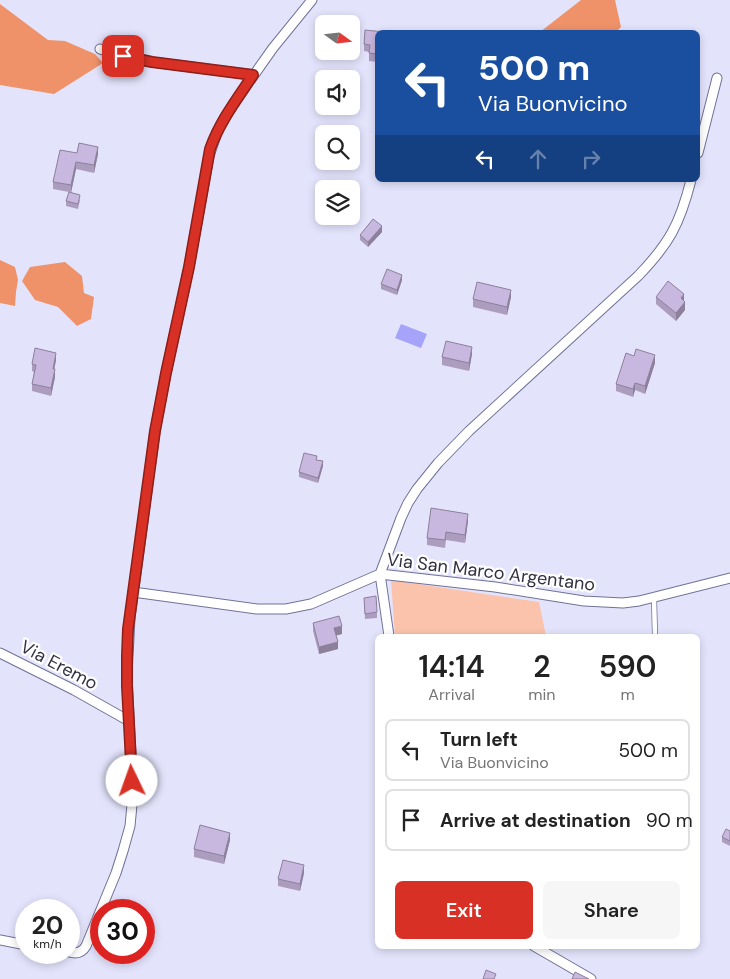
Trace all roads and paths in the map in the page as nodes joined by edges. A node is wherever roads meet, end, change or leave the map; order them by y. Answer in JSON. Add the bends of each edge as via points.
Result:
{"nodes":[{"id":1,"x":312,"y":0,"type":"edge"},
{"id":2,"x":100,"y":49,"type":"dead end"},
{"id":3,"x":253,"y":75,"type":"junction"},
{"id":4,"x":718,"y":78,"type":"dead end"},
{"id":5,"x":700,"y":146,"type":"edge"},
{"id":6,"x":690,"y":182,"type":"edge"},
{"id":7,"x":380,"y":574,"type":"junction"},
{"id":8,"x":730,"y":578,"type":"edge"},
{"id":9,"x":133,"y":592,"type":"junction"},
{"id":10,"x":654,"y":596,"type":"junction"},
{"id":11,"x":389,"y":634,"type":"edge"},
{"id":12,"x":655,"y":634,"type":"edge"},
{"id":13,"x":0,"y":653,"type":"edge"},
{"id":14,"x":129,"y":721,"type":"junction"},
{"id":15,"x":0,"y":940,"type":"edge"},
{"id":16,"x":15,"y":943,"type":"edge"},
{"id":17,"x":539,"y":949,"type":"edge"},
{"id":18,"x":80,"y":952,"type":"edge"},
{"id":19,"x":591,"y":979,"type":"edge"}],
"edges":[{"from":1,"to":3,"type":"street"},
{"from":2,"to":3,"type":"street","via":[[152,62]]},
{"from":3,"to":9,"type":"street","via":[[220,125],[209,156],[155,431]]},
{"from":4,"to":5,"type":"street"},
{"from":6,"to":7,"type":"street","via":[[678,223],[656,256],[481,419],[426,478],[404,511]]},
{"from":7,"to":9,"type":"street","name":"Via San Marco Argentano","via":[[312,604],[286,609],[257,609]]},
{"from":7,"to":10,"type":"street","name":"Via San Marco Argentano","via":[[584,601],[623,603]]},
{"from":7,"to":11,"type":"street"},
{"from":8,"to":10,"type":"street","name":"Via San Marco Argentano"},
{"from":9,"to":14,"type":"street","via":[[127,656]]},
{"from":10,"to":12,"type":"lane"},
{"from":13,"to":14,"type":"street","name":"Via Eremo"},
{"from":14,"to":18,"type":"street","via":[[133,794],[128,834],[116,873],[86,946]]},
{"from":15,"to":16,"type":"street"},
{"from":17,"to":19,"type":"street"}]}
